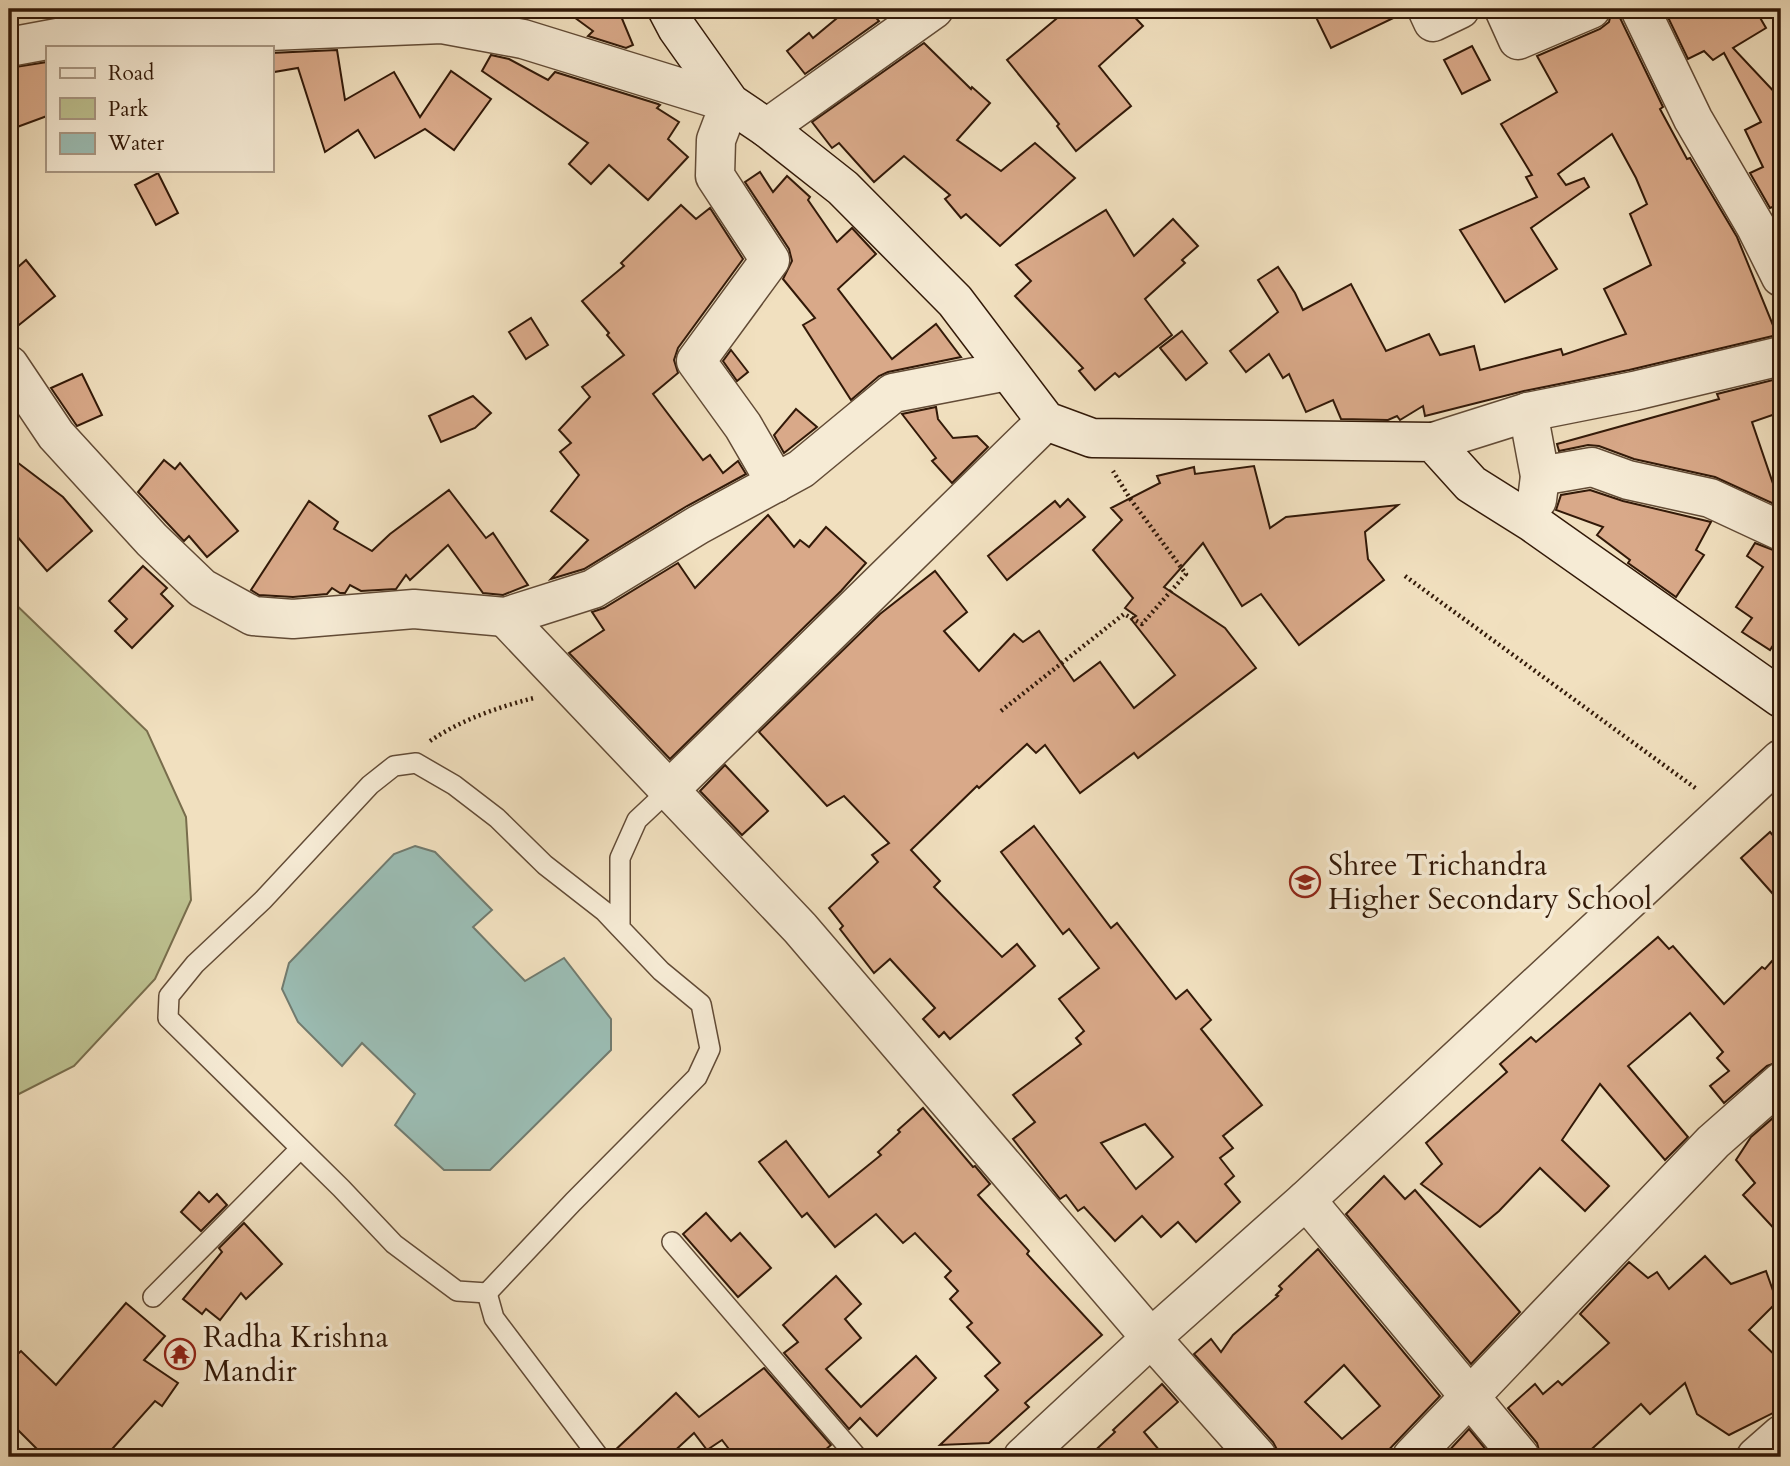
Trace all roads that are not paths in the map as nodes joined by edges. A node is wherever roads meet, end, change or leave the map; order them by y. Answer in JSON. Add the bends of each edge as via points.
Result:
{"nodes":[{"id":1,"x":667,"y":9,"type":"edge"},
{"id":2,"x":934,"y":9,"type":"edge"},
{"id":3,"x":1427,"y":9,"type":"edge"},
{"id":4,"x":1460,"y":9,"type":"edge"},
{"id":5,"x":1504,"y":9,"type":"edge"},
{"id":6,"x":1591,"y":9,"type":"edge"},
{"id":7,"x":1640,"y":9,"type":"edge"},
{"id":8,"x":9,"y":47,"type":"edge"},
{"id":9,"x":730,"y":103,"type":"junction"},
{"id":10,"x":767,"y":128,"type":"junction"},
{"id":11,"x":1781,"y":278,"type":"edge"},
{"id":12,"x":1781,"y":356,"type":"edge"},
{"id":13,"x":9,"y":365,"type":"edge"},
{"id":14,"x":1007,"y":371,"type":"junction"},
{"id":15,"x":1528,"y":412,"type":"junction"},
{"id":16,"x":1046,"y":421,"type":"junction"},
{"id":17,"x":1433,"y":442,"type":"junction"},
{"id":18,"x":1540,"y":476,"type":"junction"},
{"id":19,"x":776,"y":483,"type":"junction"},
{"id":20,"x":1533,"y":523,"type":"junction"},
{"id":21,"x":1781,"y":531,"type":"edge"},
{"id":22,"x":505,"y":617,"type":"junction"},
{"id":23,"x":1781,"y":698,"type":"edge"},
{"id":24,"x":1781,"y":759,"type":"edge"},
{"id":25,"x":668,"y":790,"type":"junction"},
{"id":26,"x":620,"y":928,"type":"junction"},
{"id":27,"x":1781,"y":1082,"type":"edge"},
{"id":28,"x":300,"y":1149,"type":"junction"},
{"id":29,"x":1306,"y":1200,"type":"junction"},
{"id":30,"x":672,"y":1242,"type":"dead end"},
{"id":31,"x":487,"y":1293,"type":"junction"},
{"id":32,"x":153,"y":1297,"type":"dead end"},
{"id":33,"x":1151,"y":1338,"type":"junction"},
{"id":34,"x":1470,"y":1398,"type":"junction"},
{"id":35,"x":1781,"y":1435,"type":"edge"},
{"id":36,"x":599,"y":1457,"type":"edge"},
{"id":37,"x":857,"y":1457,"type":"edge"},
{"id":38,"x":1023,"y":1457,"type":"edge"},
{"id":39,"x":1257,"y":1457,"type":"edge"},
{"id":40,"x":1412,"y":1457,"type":"edge"},
{"id":41,"x":1520,"y":1457,"type":"edge"},
{"id":42,"x":1756,"y":1457,"type":"edge"}],
"edges":[{"from":1,"to":9,"type":"street"},
{"from":2,"to":10,"type":"street"},
{"from":3,"to":4,"type":"street","via":[[1433,22]]},
{"from":5,"to":6,"type":"street","via":[[1518,40]]},
{"from":7,"to":11,"type":"street","via":[[1693,119]]},
{"from":8,"to":9,"type":"street","via":[[79,34],[442,24],[523,39]]},
{"from":9,"to":10,"type":"street"},
{"from":9,"to":19,"type":"street","via":[[716,140],[715,176],[770,260],[695,361],[743,426]]},
{"from":10,"to":14,"type":"street","via":[[843,188],[955,301]]},
{"from":12,"to":15,"type":"street"},
{"from":13,"to":22,"type":"street","via":[[56,435],[152,540],[202,588],[253,616],[293,619],[415,608]]},
{"from":14,"to":16,"type":"street"},
{"from":14,"to":19,"type":"street","via":[[893,393],[801,469]]},
{"from":15,"to":17,"type":"street"},
{"from":15,"to":18,"type":"street"},
{"from":16,"to":17,"type":"street","via":[[1092,438]]},
{"from":16,"to":25,"type":"street"},
{"from":17,"to":20,"type":"street","via":[[1471,484]]},
{"from":18,"to":20,"type":"street"},
{"from":18,"to":21,"type":"street","via":[[1592,467],[1710,498]]},
{"from":19,"to":22,"type":"street","via":[[593,589]]},
{"from":20,"to":23,"type":"street"},
{"from":22,"to":25,"type":"street"},
{"from":24,"to":29,"type":"street"},
{"from":25,"to":26,"type":"lane","via":[[637,820],[620,858]]},
{"from":25,"to":33,"type":"street","via":[[800,928]]},
{"from":26,"to":28,"type":"lane","via":[[454,785],[416,763],[394,766],[194,964],[169,996],[168,1018]]},
{"from":26,"to":31,"type":"lane","via":[[701,1004],[710,1049],[697,1077]]},
{"from":27,"to":34,"type":"street","via":[[1713,1142]]},
{"from":28,"to":31,"type":"lane","via":[[394,1244],[457,1291]]},
{"from":28,"to":32,"type":"lane"},
{"from":29,"to":33,"type":"street"},
{"from":29,"to":34,"type":"street"},
{"from":30,"to":37,"type":"lane"},
{"from":31,"to":36,"type":"lane","via":[[494,1318]]},
{"from":33,"to":38,"type":"street"},
{"from":33,"to":39,"type":"street"},
{"from":34,"to":40,"type":"street"},
{"from":34,"to":41,"type":"street"},
{"from":35,"to":42,"type":"street"}]}
